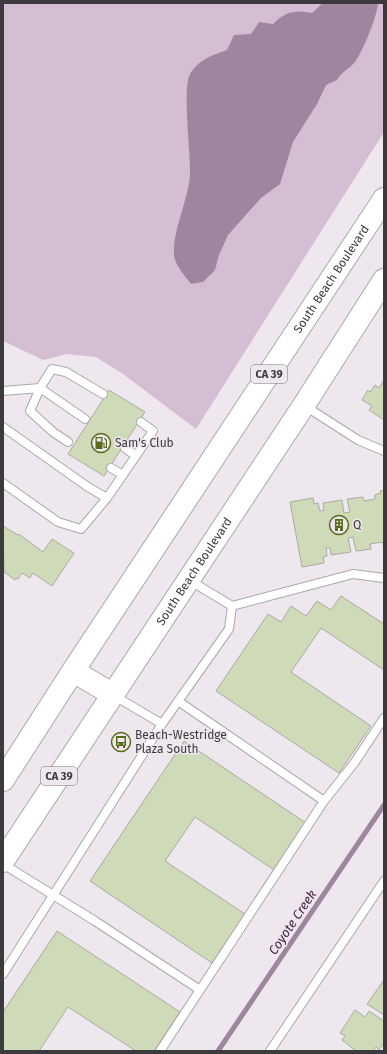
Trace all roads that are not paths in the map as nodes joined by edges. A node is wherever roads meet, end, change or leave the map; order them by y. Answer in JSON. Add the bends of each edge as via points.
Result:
{"nodes":[{"id":1,"x":384,"y":199,"type":"edge"},
{"id":2,"x":384,"y":280,"type":"edge"},
{"id":3,"x":40,"y":388,"type":"junction"},
{"id":4,"x":3,"y":391,"type":"edge"},
{"id":5,"x":103,"y":394,"type":"dead end"},
{"id":6,"x":304,"y":405,"type":"junction"},
{"id":7,"x":85,"y":419,"type":"dead end"},
{"id":8,"x":141,"y":422,"type":"dead end"},
{"id":9,"x":3,"y":428,"type":"edge"},
{"id":10,"x":68,"y":442,"type":"dead end"},
{"id":11,"x":125,"y":448,"type":"dead end"},
{"id":12,"x":384,"y":452,"type":"edge"},
{"id":13,"x":136,"y":456,"type":"junction"},
{"id":14,"x":111,"y":468,"type":"dead end"},
{"id":15,"x":123,"y":475,"type":"junction"},
{"id":16,"x":3,"y":483,"type":"edge"},
{"id":17,"x":107,"y":498,"type":"junction"},
{"id":18,"x":384,"y":578,"type":"edge"},
{"id":19,"x":189,"y":580,"type":"junction"},
{"id":20,"x":232,"y":606,"type":"junction"},
{"id":21,"x":73,"y":671,"type":"junction"},
{"id":22,"x":112,"y":694,"type":"junction"},
{"id":23,"x":178,"y":702,"type":"junction"},
{"id":24,"x":384,"y":718,"type":"edge"},
{"id":25,"x":162,"y":724,"type":"junction"},
{"id":26,"x":3,"y":780,"type":"edge"},
{"id":27,"x":324,"y":801,"type":"junction"},
{"id":28,"x":3,"y":863,"type":"edge"},
{"id":29,"x":384,"y":881,"type":"edge"},
{"id":30,"x":54,"y":896,"type":"junction"},
{"id":31,"x":3,"y":974,"type":"edge"},
{"id":32,"x":200,"y":990,"type":"junction"},
{"id":33,"x":160,"y":1051,"type":"edge"},
{"id":34,"x":270,"y":1051,"type":"edge"}],
"edges":[{"from":1,"to":21,"type":"main road","name":"South Beach Boulevard","number":"CA 39"},
{"from":2,"to":6,"type":"main road","name":"South Beach Boulevard","number":"CA 39"},
{"from":3,"to":4,"type":"lane"},
{"from":3,"to":5,"type":"lane","via":[[52,369],[66,372]]},
{"from":3,"to":7,"type":"lane"},
{"from":3,"to":10,"type":"lane","via":[[30,411]]},
{"from":6,"to":12,"type":"lane","via":[[358,440]]},
{"from":6,"to":19,"type":"main road","name":"South Beach Boulevard","number":"CA 39"},
{"from":8,"to":13,"type":"lane","via":[[153,431]]},
{"from":9,"to":17,"type":"lane"},
{"from":11,"to":13,"type":"lane"},
{"from":13,"to":15,"type":"lane"},
{"from":14,"to":15,"type":"lane"},
{"from":15,"to":17,"type":"lane"},
{"from":16,"to":17,"type":"lane","via":[[58,522],[81,529]]},
{"from":18,"to":20,"type":"lane","via":[[353,574]]},
{"from":19,"to":20,"type":"lane"},
{"from":19,"to":22,"type":"main road","name":"South Beach Boulevard","number":"CA 39"},
{"from":20,"to":23,"type":"lane","via":[[229,629]]},
{"from":21,"to":22,"type":"main road"},
{"from":21,"to":26,"type":"main road","name":"South Beach Boulevard","number":"CA 39"},
{"from":22,"to":25,"type":"lane"},
{"from":22,"to":28,"type":"main road","name":"South Beach Boulevard","number":"CA 39"},
{"from":23,"to":25,"type":"lane"},
{"from":23,"to":27,"type":"lane"},
{"from":24,"to":27,"type":"lane","via":[[355,762]]},
{"from":25,"to":30,"type":"lane"},
{"from":27,"to":32,"type":"lane"},
{"from":28,"to":30,"type":"lane"},
{"from":29,"to":34,"type":"lane"},
{"from":30,"to":31,"type":"lane"},
{"from":30,"to":32,"type":"lane"},
{"from":32,"to":33,"type":"lane"}]}
